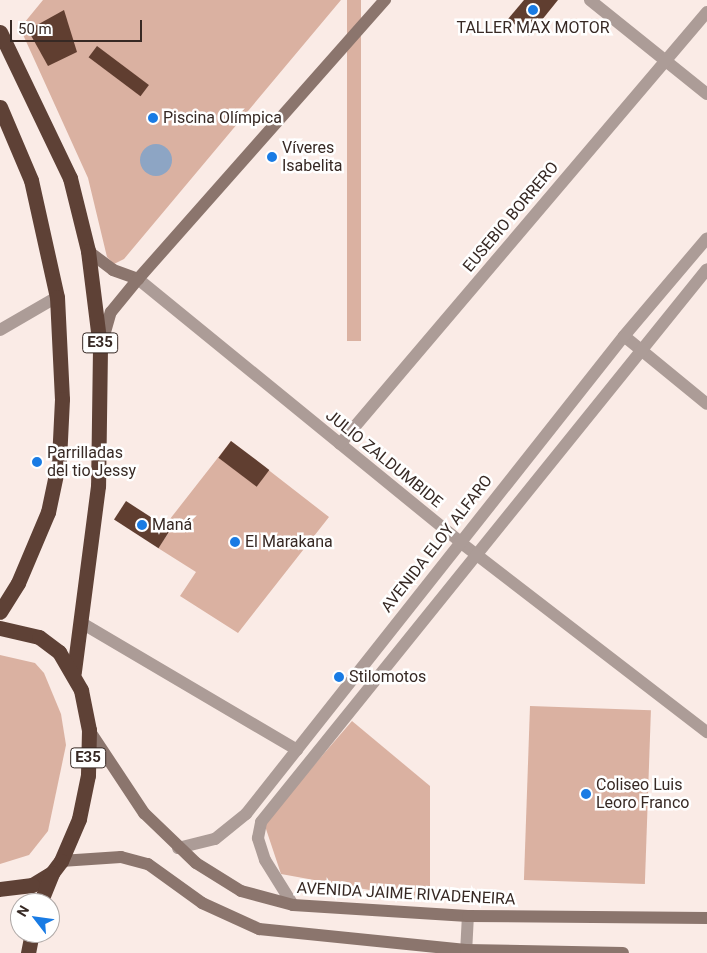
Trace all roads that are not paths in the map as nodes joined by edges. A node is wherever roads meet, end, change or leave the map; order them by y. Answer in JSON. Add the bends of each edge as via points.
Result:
{"nodes":[{"id":1,"x":385,"y":0,"type":"edge"},
{"id":2,"x":590,"y":0,"type":"edge"},
{"id":3,"x":707,"y":12,"type":"edge"},
{"id":4,"x":0,"y":32,"type":"edge"},
{"id":5,"x":665,"y":61,"type":"junction"},
{"id":6,"x":707,"y":94,"type":"edge"},
{"id":7,"x":0,"y":107,"type":"edge"},
{"id":8,"x":707,"y":238,"type":"edge"},
{"id":9,"x":88,"y":251,"type":"junction"},
{"id":10,"x":707,"y":269,"type":"edge"},
{"id":11,"x":138,"y":279,"type":"junction"},
{"id":12,"x":57,"y":297,"type":"junction"},
{"id":13,"x":0,"y":330,"type":"edge"},
{"id":14,"x":624,"y":336,"type":"junction"},
{"id":15,"x":100,"y":348,"type":"junction"},
{"id":16,"x":640,"y":350,"type":"junction"},
{"id":17,"x":707,"y":404,"type":"edge"},
{"id":18,"x":340,"y":444,"type":"junction"},
{"id":19,"x":460,"y":542,"type":"junction"},
{"id":20,"x":476,"y":554,"type":"junction"},
{"id":21,"x":0,"y":612,"type":"edge"},
{"id":22,"x":80,"y":622,"type":"junction"},
{"id":23,"x":0,"y":628,"type":"edge"},
{"id":24,"x":74,"y":672,"type":"junction"},
{"id":25,"x":88,"y":730,"type":"junction"},
{"id":26,"x":707,"y":732,"type":"edge"},
{"id":27,"x":297,"y":750,"type":"junction"},
{"id":28,"x":178,"y":848,"type":"junction"},
{"id":29,"x":57,"y":867,"type":"junction"},
{"id":30,"x":0,"y":889,"type":"edge"},
{"id":31,"x":45,"y":893,"type":"edge"},
{"id":32,"x":293,"y":904,"type":"junction"},
{"id":33,"x":468,"y":916,"type":"junction"},
{"id":34,"x":707,"y":918,"type":"edge"},
{"id":35,"x":466,"y":951,"type":"edge"},
{"id":36,"x":623,"y":953,"type":"edge"}],
"edges":[{"from":1,"to":11,"type":"main road"},
{"from":2,"to":5,"type":"street"},
{"from":3,"to":5,"type":"street","name":"EUSEBIO BORRERO"},
{"from":4,"to":9,"type":"highway","number":"E35","via":[[70,178]]},
{"from":5,"to":6,"type":"street"},
{"from":5,"to":18,"type":"street","name":"EUSEBIO BORRERO"},
{"from":7,"to":12,"type":"highway","number":"E35","via":[[30,180]]},
{"from":8,"to":14,"type":"street","name":"AVENIDA ELOY ALFARO"},
{"from":9,"to":11,"type":"main road","via":[[113,270]]},
{"from":9,"to":15,"type":"highway","number":"E35"},
{"from":10,"to":16,"type":"street"},
{"from":11,"to":15,"type":"main road","via":[[111,312]]},
{"from":11,"to":18,"type":"street","name":"JULIO ZALDUMBIDE"},
{"from":12,"to":13,"type":"street"},
{"from":12,"to":21,"type":"highway","number":"E35","via":[[62,399],[59,460],[48,512],[18,583]]},
{"from":14,"to":16,"type":"street"},
{"from":14,"to":19,"type":"street","name":"AVENIDA ELOY ALFARO"},
{"from":15,"to":22,"type":"highway","number":"E35","via":[[98,486]]},
{"from":16,"to":17,"type":"street"},
{"from":16,"to":20,"type":"street"},
{"from":18,"to":19,"type":"street","name":"JULIO ZALDUMBIDE"},
{"from":19,"to":20,"type":"street","name":"JULIO ZALDUMBIDE"},
{"from":19,"to":27,"type":"street","name":"AVENIDA ELOY ALFARO"},
{"from":20,"to":26,"type":"street","name":"JULIO ZALDUMBIDE"},
{"from":20,"to":32,"type":"street","via":[[261,822],[258,838],[264,860]]},
{"from":22,"to":24,"type":"highway","number":"E35"},
{"from":22,"to":27,"type":"street"},
{"from":23,"to":24,"type":"highway","number":"E35","via":[[39,637],[59,652]]},
{"from":24,"to":25,"type":"highway","number":"E35"},
{"from":25,"to":28,"type":"main road","name":"AVENIDA JAIME RIVADENEIRA","via":[[125,788]]},
{"from":25,"to":29,"type":"highway","number":"E35","via":[[88,775],[79,819]]},
{"from":27,"to":28,"type":"street","name":"AVENIDA ELOY ALFARO","via":[[246,814],[215,839]]},
{"from":28,"to":32,"type":"main road","name":"AVENIDA JAIME RIVADENEIRA","via":[[209,874],[241,891]]},
{"from":29,"to":30,"type":"highway","via":[[32,885]]},
{"from":29,"to":31,"type":"highway","number":"E35"},
{"from":29,"to":35,"type":"main road","via":[[121,857],[148,864],[202,903],[259,929]]},
{"from":32,"to":33,"type":"main road","name":"AVENIDA JAIME RIVADENEIRA"},
{"from":33,"to":34,"type":"main road","name":"AVENIDA JAIME RIVADENEIRA"},
{"from":33,"to":35,"type":"street"},
{"from":35,"to":36,"type":"main road"}]}
